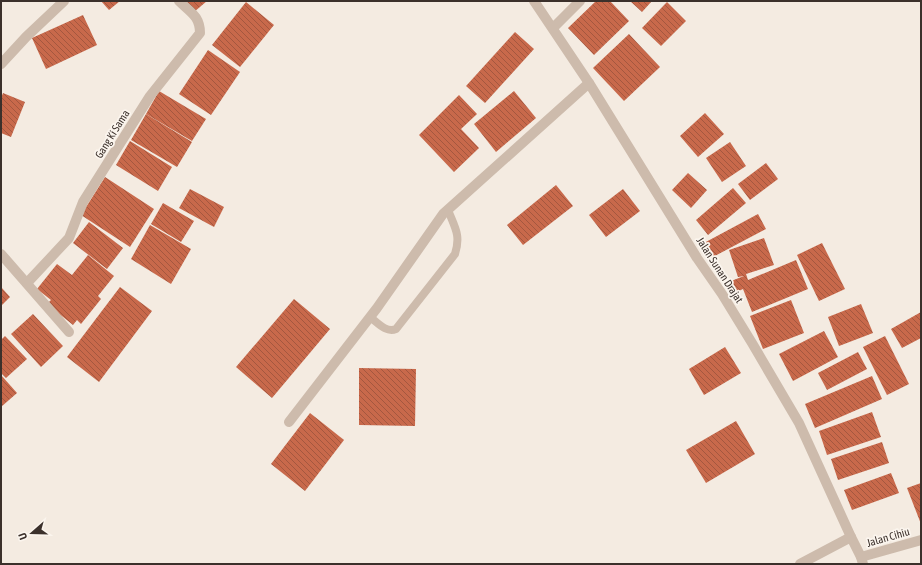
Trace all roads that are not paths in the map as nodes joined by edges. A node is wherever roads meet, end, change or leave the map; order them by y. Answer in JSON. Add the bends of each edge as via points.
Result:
{"nodes":[{"id":1,"x":64,"y":1,"type":"edge"},
{"id":2,"x":179,"y":1,"type":"edge"},
{"id":3,"x":534,"y":1,"type":"edge"},
{"id":4,"x":580,"y":1,"type":"edge"},
{"id":5,"x":553,"y":28,"type":"junction"},
{"id":6,"x":1,"y":64,"type":"edge"},
{"id":7,"x":590,"y":84,"type":"junction"},
{"id":8,"x":448,"y":210,"type":"junction"},
{"id":9,"x":1,"y":254,"type":"edge"},
{"id":10,"x":27,"y":283,"type":"junction"},
{"id":11,"x":370,"y":317,"type":"junction"},
{"id":12,"x":69,"y":332,"type":"dead end"},
{"id":13,"x":289,"y":422,"type":"dead end"},
{"id":14,"x":850,"y":537,"type":"junction"},
{"id":15,"x":921,"y":540,"type":"edge"},
{"id":16,"x":862,"y":561,"type":"edge"},
{"id":17,"x":800,"y":564,"type":"edge"}],
"edges":[{"from":1,"to":6,"type":"street"},
{"from":2,"to":10,"type":"street","name":"Gang Ki Sama","via":[[198,19],[200,33],[150,96],[83,202],[69,238]]},
{"from":3,"to":5,"type":"street","name":"Jalan Sunan Drajat"},
{"from":4,"to":5,"type":"street"},
{"from":5,"to":7,"type":"street","name":"Jalan Sunan Drajat"},
{"from":7,"to":8,"type":"street"},
{"from":7,"to":14,"type":"street","name":"Jalan Sunan Drajat","via":[[795,416]]},
{"from":8,"to":11,"type":"street"},
{"from":8,"to":11,"type":"lane","via":[[458,235],[455,254],[396,329],[387,330]]},
{"from":9,"to":10,"type":"street"},
{"from":10,"to":12,"type":"street"},
{"from":11,"to":13,"type":"street"},
{"from":14,"to":16,"type":"street","name":"Jalan Sunan Drajat"},
{"from":14,"to":17,"type":"street"},
{"from":15,"to":16,"type":"street","name":"Jalan Cihiu"}]}
